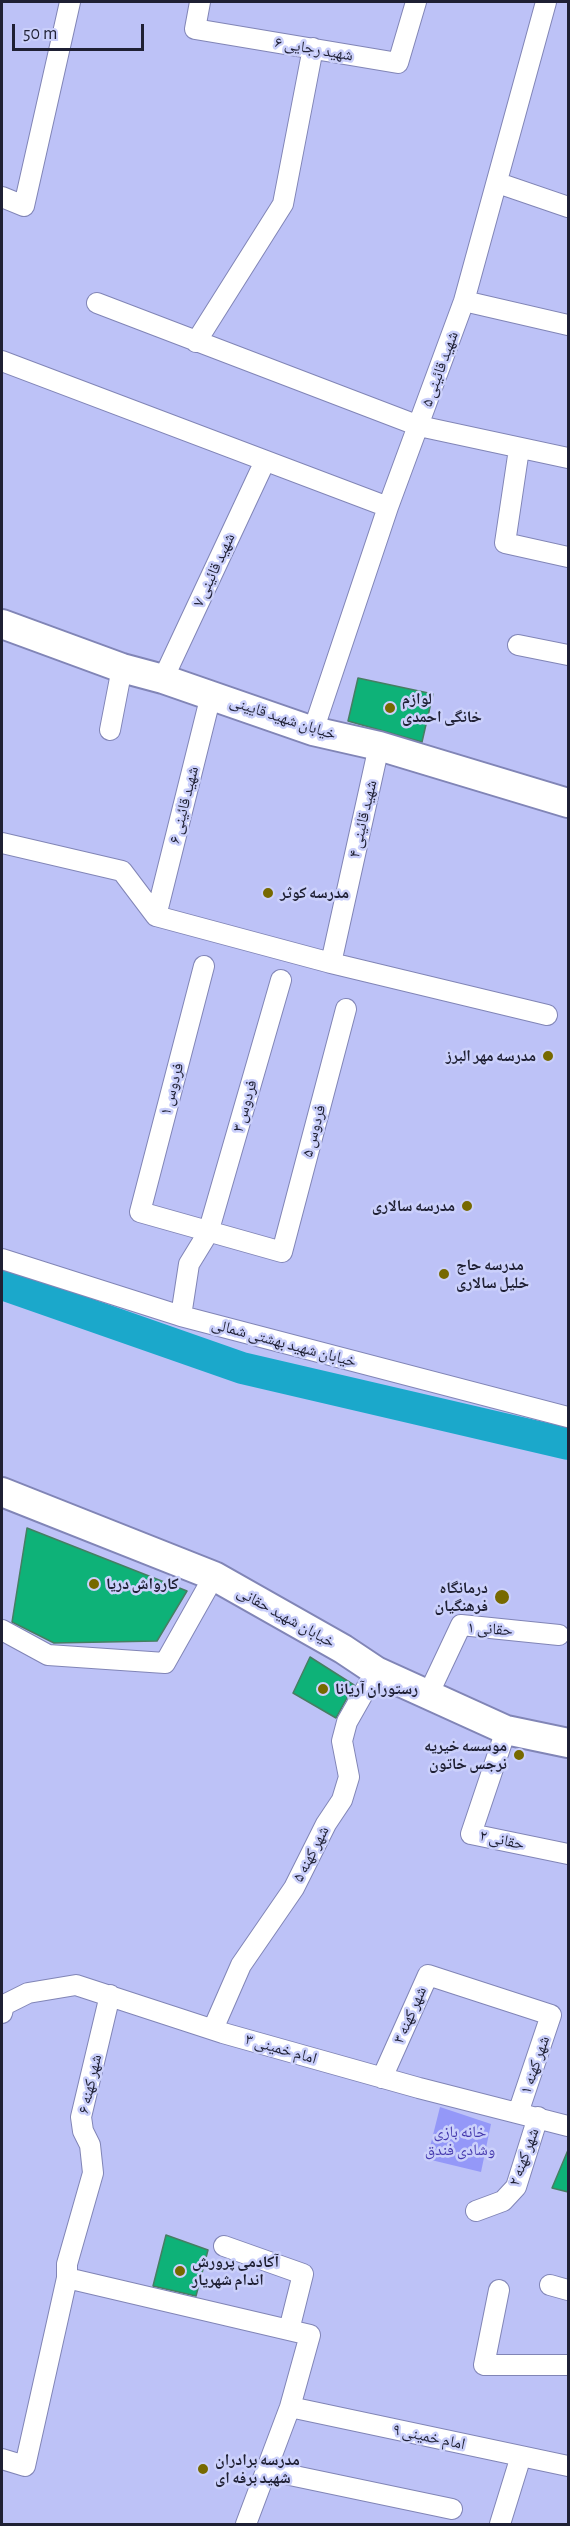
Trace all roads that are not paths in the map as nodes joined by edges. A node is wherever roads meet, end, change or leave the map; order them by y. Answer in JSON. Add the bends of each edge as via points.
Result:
{"nodes":[{"id":1,"x":70,"y":2,"type":"edge"},
{"id":2,"x":200,"y":2,"type":"edge"},
{"id":3,"x":416,"y":2,"type":"edge"},
{"id":4,"x":546,"y":2,"type":"edge"},
{"id":5,"x":313,"y":48,"type":"junction"},
{"id":6,"x":498,"y":183,"type":"junction"},
{"id":7,"x":2,"y":197,"type":"edge"},
{"id":8,"x":568,"y":207,"type":"edge"},
{"id":9,"x":464,"y":301,"type":"junction"},
{"id":10,"x":97,"y":303,"type":"dead end"},
{"id":11,"x":568,"y":325,"type":"edge"},
{"id":12,"x":196,"y":342,"type":"junction"},
{"id":13,"x":2,"y":361,"type":"edge"},
{"id":14,"x":419,"y":426,"type":"junction"},
{"id":15,"x":519,"y":449,"type":"junction"},
{"id":16,"x":568,"y":458,"type":"edge"},
{"id":17,"x":265,"y":461,"type":"junction"},
{"id":18,"x":388,"y":507,"type":"junction"},
{"id":19,"x":568,"y":557,"type":"edge"},
{"id":20,"x":2,"y":624,"type":"edge"},
{"id":21,"x":518,"y":645,"type":"dead end"},
{"id":22,"x":568,"y":655,"type":"edge"},
{"id":23,"x":122,"y":669,"type":"junction"},
{"id":24,"x":163,"y":679,"type":"junction"},
{"id":25,"x":211,"y":695,"type":"junction"},
{"id":26,"x":110,"y":730,"type":"dead end"},
{"id":27,"x":313,"y":731,"type":"junction"},
{"id":28,"x":379,"y":746,"type":"junction"},
{"id":29,"x":568,"y":803,"type":"edge"},
{"id":30,"x":2,"y":843,"type":"edge"},
{"id":31,"x":156,"y":916,"type":"junction"},
{"id":32,"x":331,"y":963,"type":"junction"},
{"id":33,"x":204,"y":966,"type":"dead end"},
{"id":34,"x":281,"y":980,"type":"dead end"},
{"id":35,"x":346,"y":1009,"type":"dead end"},
{"id":36,"x":547,"y":1015,"type":"dead end"},
{"id":37,"x":208,"y":1233,"type":"junction"},
{"id":38,"x":2,"y":1259,"type":"edge"},
{"id":39,"x":181,"y":1316,"type":"junction"},
{"id":40,"x":568,"y":1418,"type":"edge"},
{"id":41,"x":2,"y":1492,"type":"edge"},
{"id":42,"x":214,"y":1576,"type":"junction"},
{"id":43,"x":2,"y":1630,"type":"edge"},
{"id":44,"x":559,"y":1635,"type":"dead end"},
{"id":45,"x":376,"y":1671,"type":"junction"},
{"id":46,"x":428,"y":1695,"type":"junction"},
{"id":47,"x":506,"y":1730,"type":"junction"},
{"id":48,"x":568,"y":1743,"type":"edge"},
{"id":49,"x":568,"y":1854,"type":"edge"},
{"id":50,"x":484,"y":1993,"type":"joint"},
{"id":51,"x":110,"y":1995,"type":"junction"},
{"id":52,"x":2,"y":2013,"type":"edge"},
{"id":53,"x":213,"y":2029,"type":"junction"},
{"id":54,"x":382,"y":2078,"type":"junction"},
{"id":55,"x":528,"y":2115,"type":"junction"},
{"id":56,"x":568,"y":2126,"type":"edge"},
{"id":57,"x":476,"y":2211,"type":"dead end"},
{"id":58,"x":224,"y":2246,"type":"dead end"},
{"id":59,"x":66,"y":2278,"type":"junction"},
{"id":60,"x":499,"y":2290,"type":"dead end"},
{"id":61,"x":289,"y":2330,"type":"junction"},
{"id":62,"x":568,"y":2365,"type":"edge"},
{"id":63,"x":290,"y":2407,"type":"junction"},
{"id":64,"x":521,"y":2456,"type":"junction"},
{"id":65,"x":2,"y":2459,"type":"edge"},
{"id":66,"x":568,"y":2466,"type":"edge"},
{"id":67,"x":266,"y":2470,"type":"junction"},
{"id":68,"x":452,"y":2510,"type":"dead end"},
{"id":69,"x":246,"y":2524,"type":"edge"},
{"id":70,"x":500,"y":2524,"type":"edge"}],
"edges":[{"from":1,"to":7,"type":"street","via":[[24,206]]},
{"from":2,"to":5,"type":"street","name":"شهید رجایی ۶","via":[[195,29]]},
{"from":3,"to":5,"type":"street","name":"شهید رجایی ۶","via":[[398,63]]},
{"from":4,"to":6,"type":"street","name":"شهید قائینی ۵"},
{"from":5,"to":12,"type":"street","via":[[284,204]]},
{"from":6,"to":8,"type":"street"},
{"from":6,"to":9,"type":"street","name":"شهید قائینی ۵"},
{"from":9,"to":11,"type":"street"},
{"from":9,"to":14,"type":"street","name":"شهید قائینی ۵"},
{"from":10,"to":12,"type":"street"},
{"from":12,"to":14,"type":"street"},
{"from":13,"to":17,"type":"street"},
{"from":14,"to":15,"type":"street"},
{"from":14,"to":18,"type":"street","name":"شهید قائینی ۵"},
{"from":15,"to":16,"type":"street"},
{"from":15,"to":19,"type":"street","via":[[505,543]]},
{"from":17,"to":18,"type":"street"},
{"from":17,"to":24,"type":"street","name":"شهید قائینی ۷"},
{"from":18,"to":27,"type":"street","name":"شهید قائینی ۵"},
{"from":20,"to":23,"type":"main road","name":"خیابان شهید قایینی"},
{"from":21,"to":22,"type":"street"},
{"from":23,"to":24,"type":"main road","name":"خیابان شهید قایینی"},
{"from":23,"to":26,"type":"street"},
{"from":24,"to":25,"type":"main road","name":"خیابان شهید قایینی"},
{"from":25,"to":27,"type":"main road","name":"خیابان شهید قایینی"},
{"from":25,"to":31,"type":"street","name":"شهید قائینی ۶"},
{"from":27,"to":28,"type":"main road","name":"خیابان شهید قایینی"},
{"from":28,"to":29,"type":"main road","name":"خیابان شهید قایینی"},
{"from":28,"to":32,"type":"street","name":"شهید قائینی ۴"},
{"from":30,"to":31,"type":"street","via":[[122,871]]},
{"from":31,"to":32,"type":"street"},
{"from":32,"to":36,"type":"street"},
{"from":33,"to":37,"type":"street","name":"فردوس ۱","via":[[140,1212]]},
{"from":34,"to":37,"type":"street","name":"فردوس ۳"},
{"from":35,"to":37,"type":"street","name":"فردوس ۵","via":[[282,1252]]},
{"from":37,"to":39,"type":"street","name":"فردوس ۳","via":[[189,1264]]},
{"from":38,"to":39,"type":"street","name":"خیابان شهید بهشتی شمالی"},
{"from":39,"to":40,"type":"street","name":"خیابان شهید بهشتی شمالی"},
{"from":41,"to":42,"type":"main road","name":"خیابان شهید حقانی"},
{"from":42,"to":43,"type":"street","via":[[165,1663],[48,1655]]},
{"from":42,"to":45,"type":"main road","name":"خیابان شهید حقانی"},
{"from":44,"to":46,"type":"street","name":"حقانی ۱","via":[[461,1625]]},
{"from":45,"to":46,"type":"main road","name":"خیابان شهید حقانی"},
{"from":45,"to":53,"type":"street","name":"شهر کهنه ۵","via":[[347,1722],[342,1741],[349,1777],[342,1800],[294,1888],[241,1965]]},
{"from":46,"to":47,"type":"main road","name":"خیابان شهید حقانی"},
{"from":47,"to":48,"type":"main road","name":"خیابان شهید حقانی"},
{"from":47,"to":49,"type":"street","name":"حقانی ۲","via":[[471,1834]]},
{"from":50,"to":54,"type":"street","name":"شهر کهنه ۳","via":[[428,1974]]},
{"from":50,"to":55,"type":"street","name":"شهر کهنه ۱","via":[[551,2015]]},
{"from":51,"to":52,"type":"street","name":"امام خمینی ۳","via":[[76,1985],[57,1988],[28,1993],[4,2005]]},
{"from":51,"to":53,"type":"street","name":"امام خمینی ۳"},
{"from":51,"to":59,"type":"street","name":"شهر کهنه ۶","via":[[81,2118],[90,2145],[93,2173]]},
{"from":53,"to":54,"type":"street","name":"امام خمینی ۳"},
{"from":54,"to":55,"type":"street","name":"امام خمینی ۳"},
{"from":55,"to":56,"type":"street","name":"امام خمینی ۳"},
{"from":55,"to":57,"type":"street","name":"شهر کهنه ۲","via":[[516,2187],[503,2201]]},
{"from":58,"to":61,"type":"street","via":[[303,2274]]},
{"from":59,"to":61,"type":"street"},
{"from":59,"to":65,"type":"street","name":"شهر کهنه ۶","via":[[25,2466]]},
{"from":60,"to":62,"type":"street","via":[[484,2365]]},
{"from":61,"to":63,"type":"street","via":[[310,2335]]},
{"from":63,"to":64,"type":"street","name":"امام خمینی ۹"},
{"from":63,"to":67,"type":"street"},
{"from":64,"to":66,"type":"street","name":"امام خمینی ۹"},
{"from":64,"to":70,"type":"street"},
{"from":67,"to":68,"type":"street"},
{"from":67,"to":69,"type":"street"}]}
